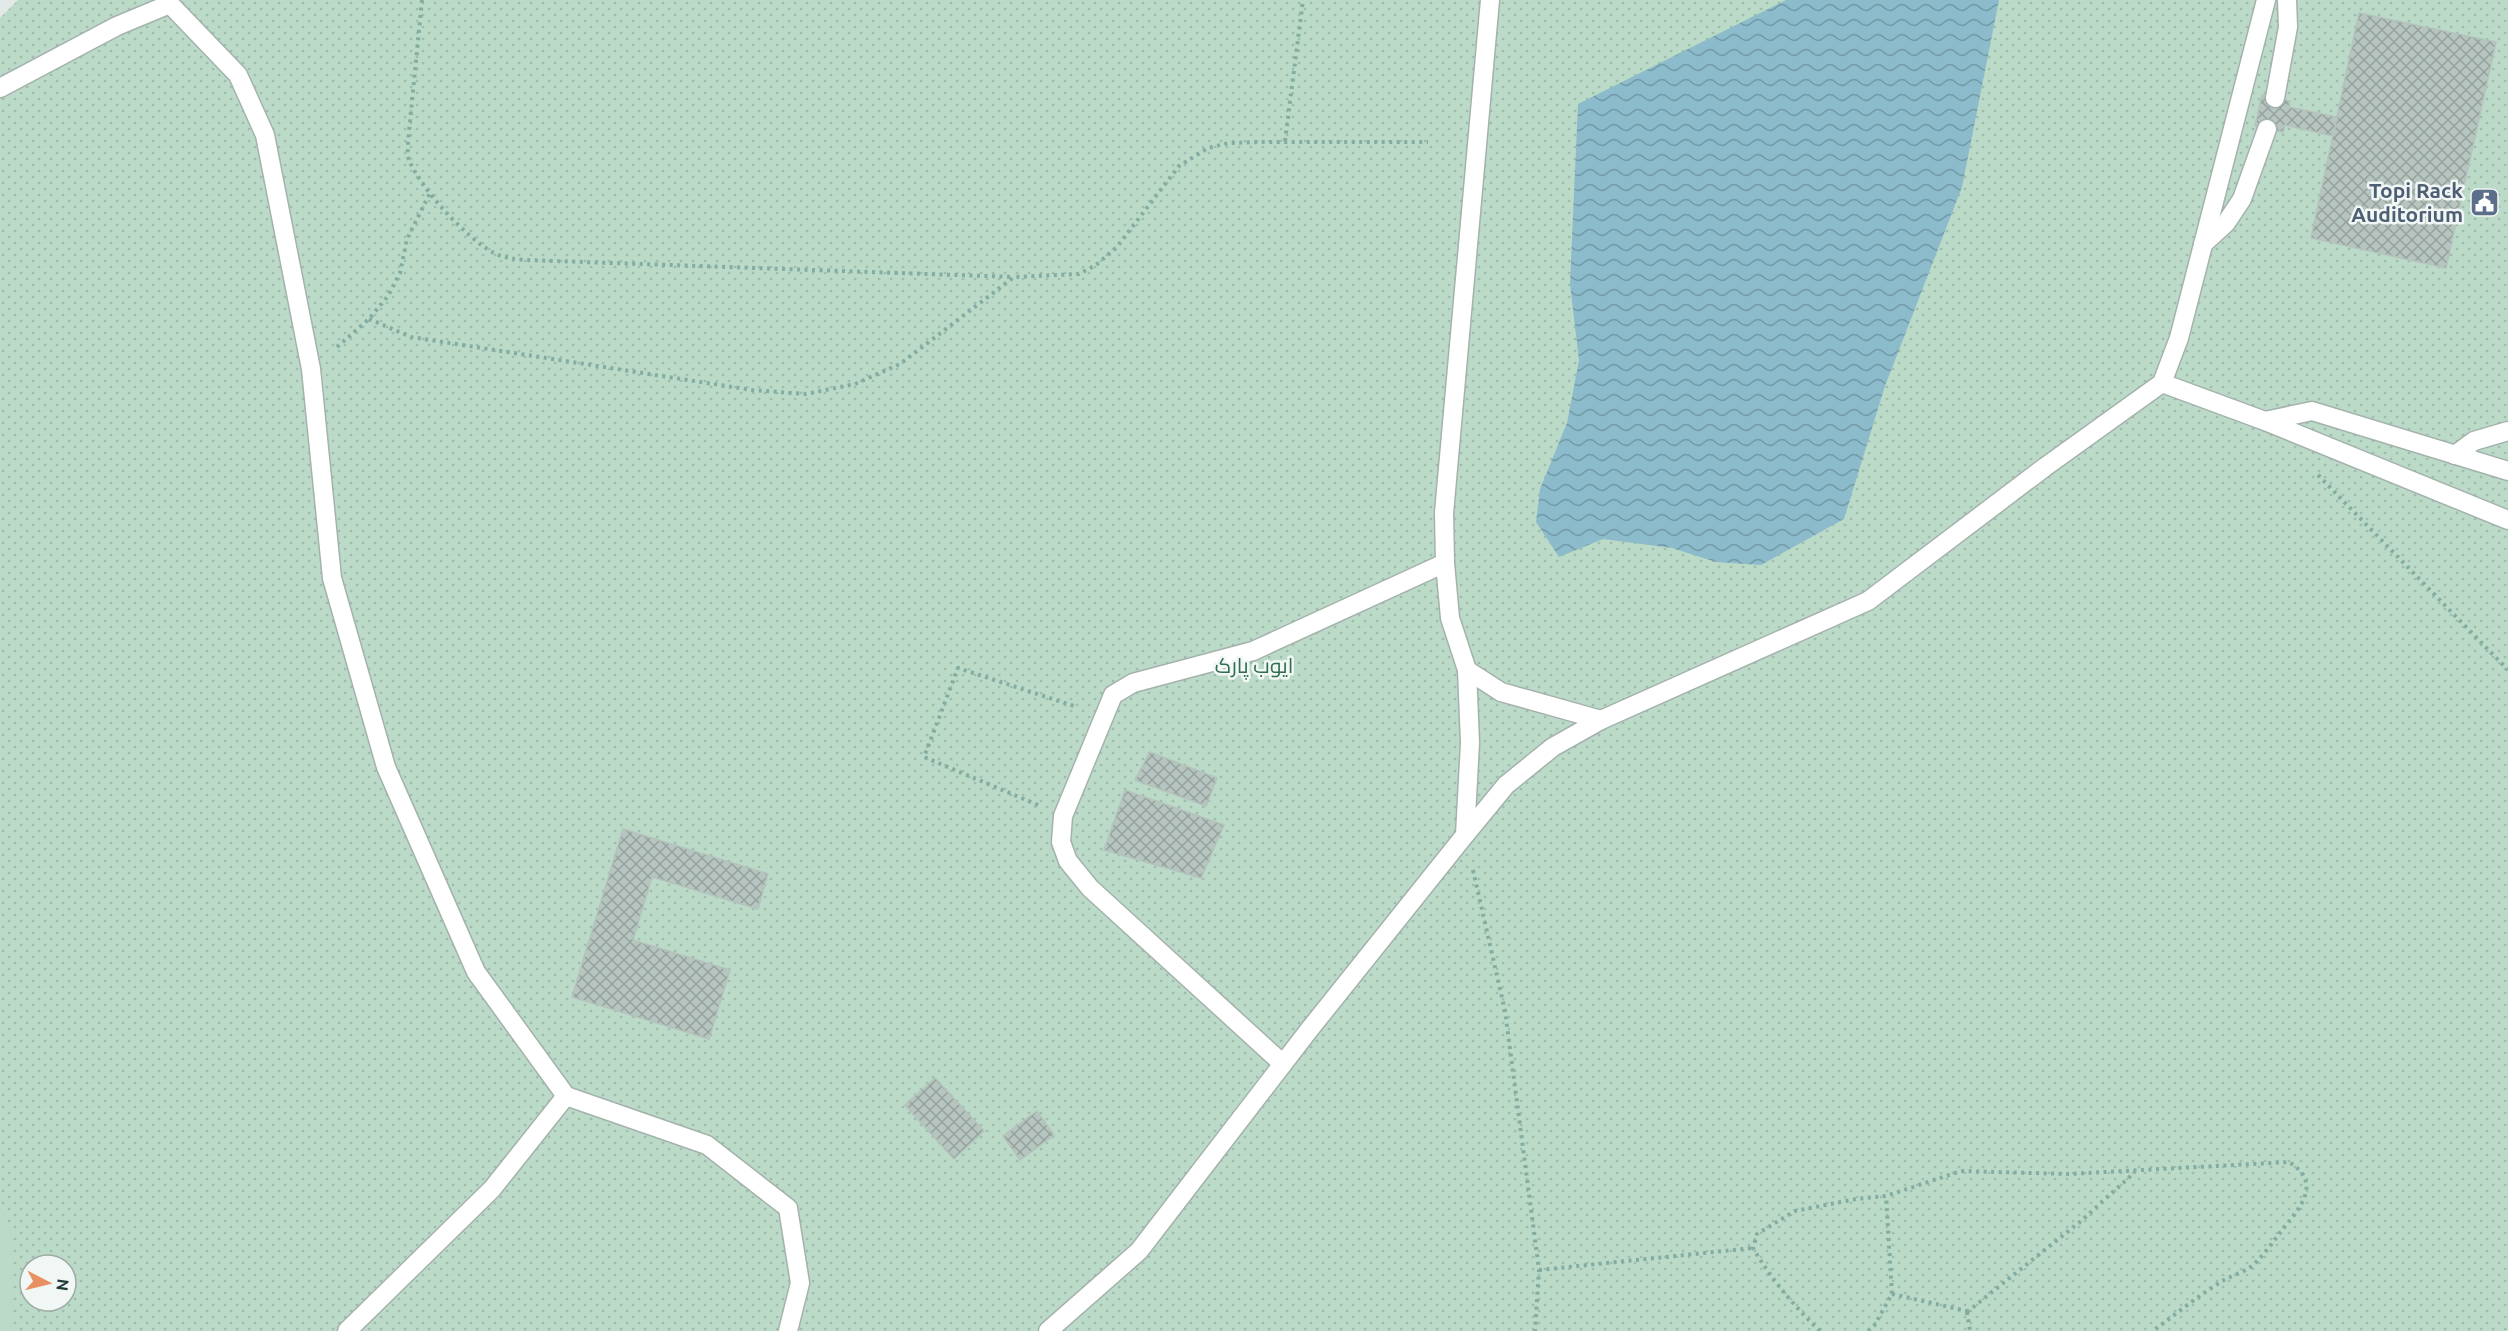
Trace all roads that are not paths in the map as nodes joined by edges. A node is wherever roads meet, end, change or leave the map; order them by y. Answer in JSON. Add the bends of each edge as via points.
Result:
{"nodes":[{"id":1,"x":1490,"y":0,"type":"edge"},
{"id":2,"x":2266,"y":0,"type":"edge"},
{"id":3,"x":2288,"y":0,"type":"edge"},
{"id":4,"x":168,"y":2,"type":"edge"},
{"id":5,"x":0,"y":88,"type":"edge"},
{"id":6,"x":2275,"y":98,"type":"dead end"},
{"id":7,"x":2267,"y":129,"type":"dead end"},
{"id":8,"x":2203,"y":244,"type":"junction"},
{"id":9,"x":2162,"y":383,"type":"junction"},
{"id":10,"x":2265,"y":421,"type":"junction"},
{"id":11,"x":2508,"y":431,"type":"edge"},
{"id":12,"x":2455,"y":455,"type":"junction"},
{"id":13,"x":2508,"y":471,"type":"edge"},
{"id":14,"x":2508,"y":520,"type":"edge"},
{"id":15,"x":1445,"y":563,"type":"junction"},
{"id":16,"x":1467,"y":670,"type":"junction"},
{"id":17,"x":1601,"y":720,"type":"junction"},
{"id":18,"x":1464,"y":835,"type":"junction"},
{"id":19,"x":1283,"y":1064,"type":"junction"},
{"id":20,"x":566,"y":1096,"type":"junction"},
{"id":21,"x":347,"y":1331,"type":"edge"},
{"id":22,"x":788,"y":1331,"type":"edge"},
{"id":23,"x":1048,"y":1331,"type":"edge"}],
"edges":[{"from":1,"to":15,"type":"street","via":[[1444,513]]},
{"from":2,"to":8,"type":"street"},
{"from":3,"to":6,"type":"street","via":[[2288,27]]},
{"from":4,"to":5,"type":"street"},
{"from":4,"to":20,"type":"street","via":[[238,75],[265,135],[312,369],[332,578],[386,767],[476,972]]},
{"from":7,"to":8,"type":"street","via":[[2242,199],[2226,223]]},
{"from":8,"to":9,"type":"street","via":[[2180,338]]},
{"from":9,"to":10,"type":"street"},
{"from":9,"to":17,"type":"street","via":[[1868,601]]},
{"from":10,"to":12,"type":"street","via":[[2312,411]]},
{"from":10,"to":14,"type":"street"},
{"from":11,"to":12,"type":"street","via":[[2474,441]]},
{"from":12,"to":13,"type":"street"},
{"from":15,"to":16,"type":"street","via":[[1450,618]]},
{"from":15,"to":19,"type":"street","via":[[1253,651],[1133,683],[1113,695],[1063,816],[1062,842],[1068,861],[1090,888]]},
{"from":16,"to":17,"type":"street","via":[[1502,692]]},
{"from":16,"to":18,"type":"street","via":[[1470,743]]},
{"from":17,"to":18,"type":"street","via":[[1553,747],[1506,785]]},
{"from":18,"to":19,"type":"street"},
{"from":19,"to":23,"type":"street","via":[[1139,1251]]},
{"from":20,"to":21,"type":"street","via":[[492,1190]]},
{"from":20,"to":22,"type":"street","via":[[707,1145],[788,1209],[800,1282]]}]}
